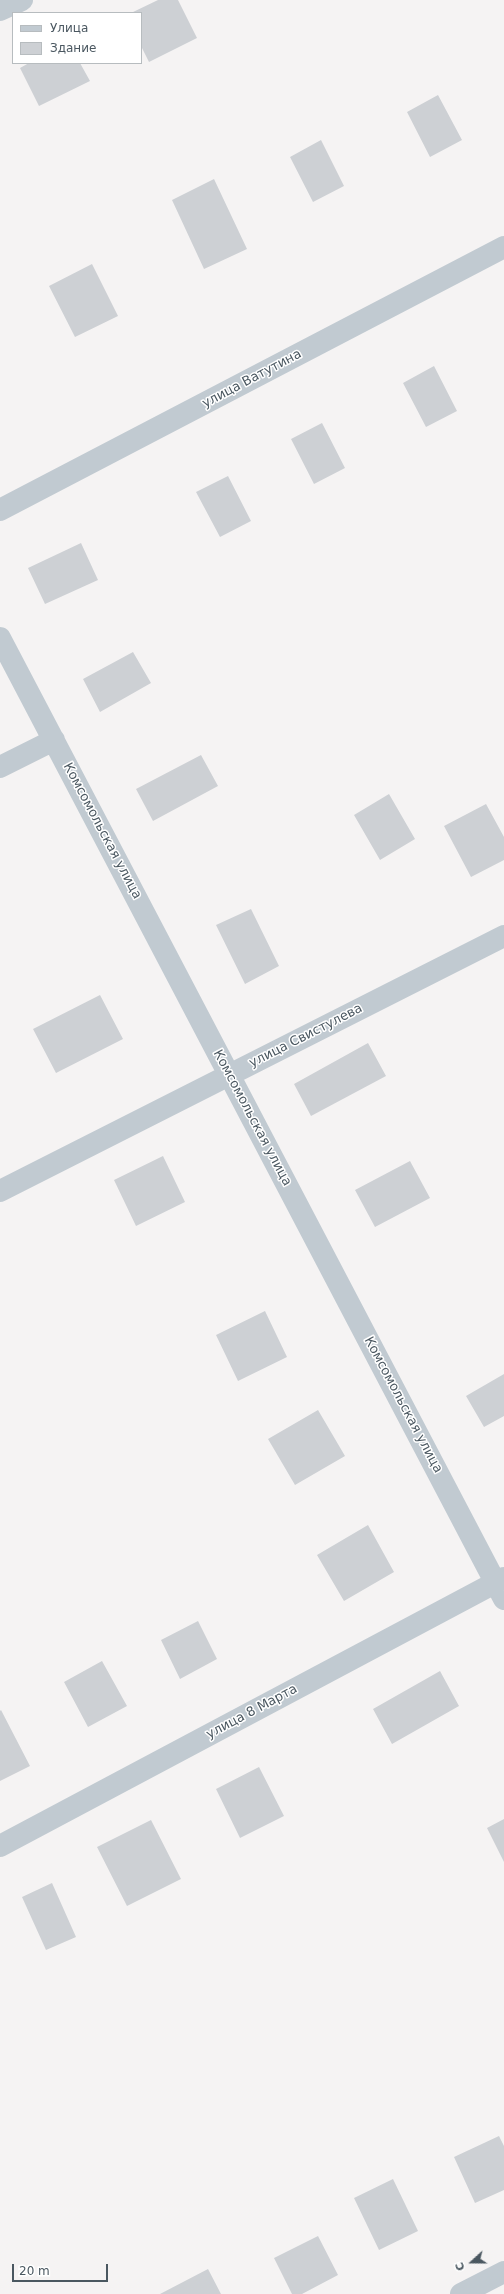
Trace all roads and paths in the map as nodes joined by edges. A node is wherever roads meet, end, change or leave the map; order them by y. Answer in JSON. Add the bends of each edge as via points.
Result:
{"nodes":[{"id":1,"x":22,"y":0,"type":"edge"},
{"id":2,"x":0,"y":10,"type":"edge"},
{"id":3,"x":504,"y":247,"type":"edge"},
{"id":4,"x":0,"y":510,"type":"edge"},
{"id":5,"x":0,"y":638,"type":"edge"},
{"id":6,"x":54,"y":740,"type":"junction"},
{"id":7,"x":0,"y":767,"type":"edge"},
{"id":8,"x":504,"y":936,"type":"edge"},
{"id":9,"x":230,"y":1075,"type":"junction"},
{"id":10,"x":0,"y":1191,"type":"edge"},
{"id":11,"x":501,"y":1587,"type":"edge"},
{"id":12,"x":0,"y":1846,"type":"edge"},
{"id":13,"x":504,"y":2272,"type":"edge"},
{"id":14,"x":461,"y":2294,"type":"edge"}],
"edges":[{"from":1,"to":2,"type":"street"},
{"from":3,"to":4,"type":"street","name":"улица Ватутина"},
{"from":5,"to":6,"type":"street","name":"Комсомольская улица"},
{"from":6,"to":7,"type":"street"},
{"from":6,"to":9,"type":"street","name":"Комсомольская улица"},
{"from":8,"to":9,"type":"street","name":"улица Свистулева"},
{"from":9,"to":10,"type":"street","name":"улица Свистулева"},
{"from":9,"to":11,"type":"street","name":"Комсомольская улица"},
{"from":11,"to":12,"type":"street","name":"улица 8 Марта"},
{"from":13,"to":14,"type":"street"}]}
